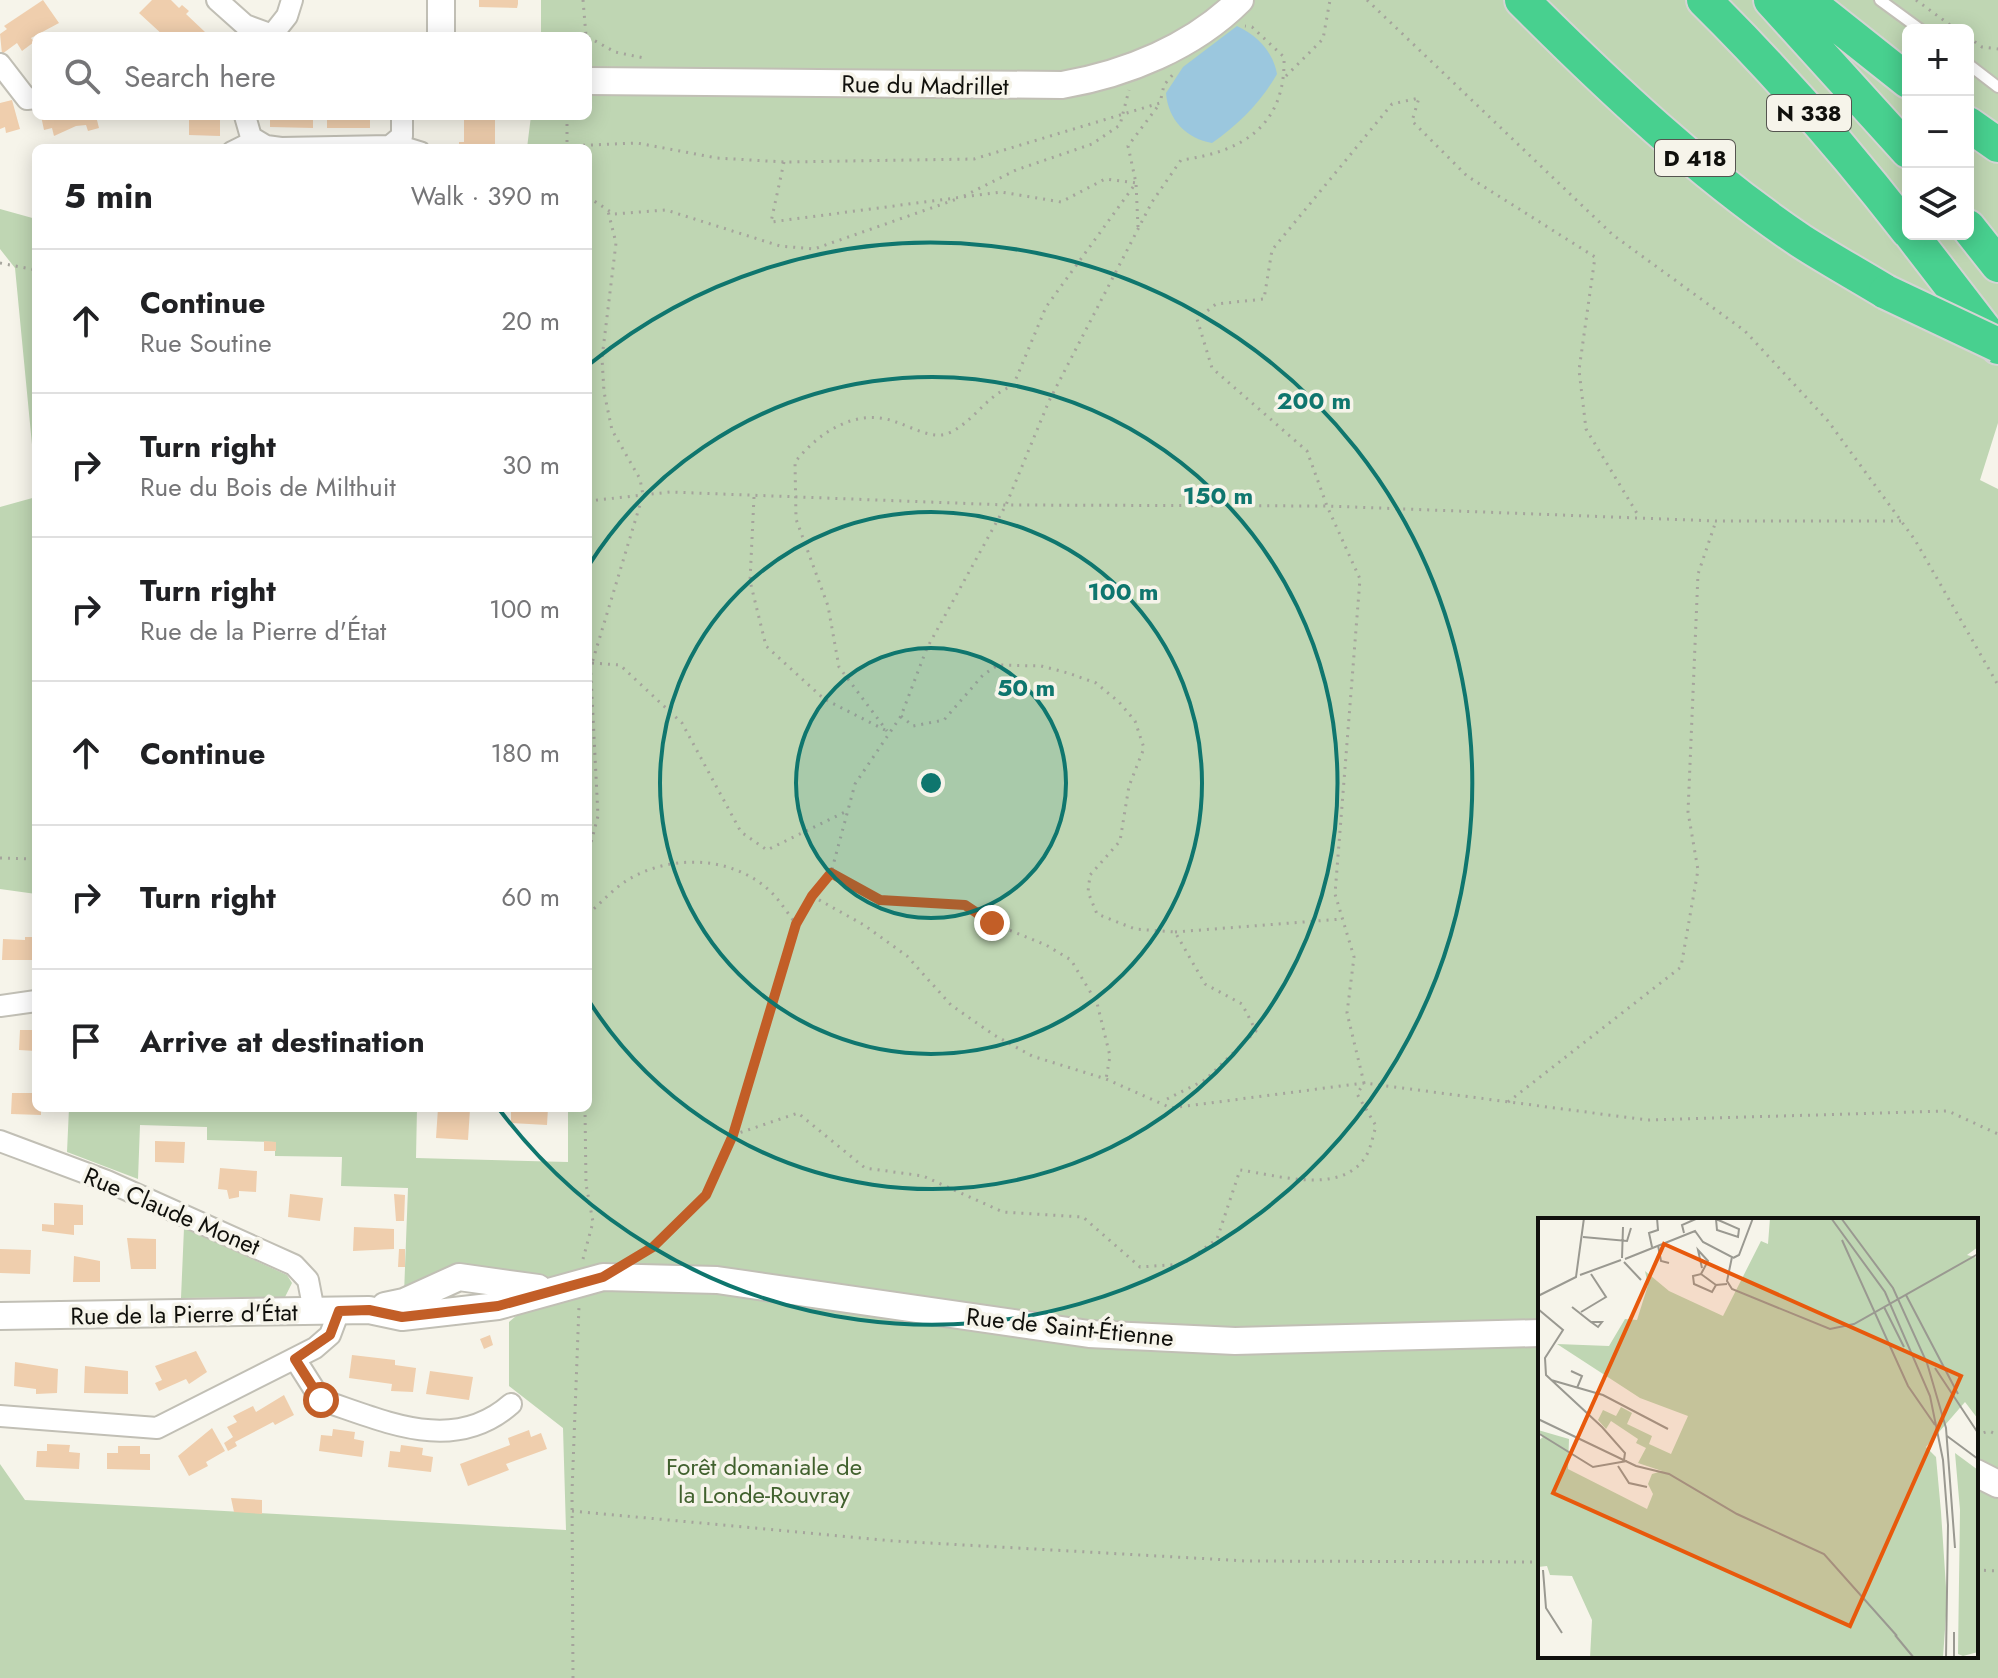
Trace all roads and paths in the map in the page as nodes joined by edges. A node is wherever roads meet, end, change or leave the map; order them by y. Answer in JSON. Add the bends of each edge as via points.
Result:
{"nodes":[{"id":1,"x":217,"y":0,"type":"edge"},
{"id":2,"x":292,"y":0,"type":"edge"},
{"id":3,"x":441,"y":0,"type":"edge"},
{"id":4,"x":583,"y":0,"type":"edge"},
{"id":5,"x":1330,"y":0,"type":"edge"},
{"id":6,"x":1367,"y":0,"type":"edge"},
{"id":7,"x":1522,"y":0,"type":"edge"},
{"id":8,"x":1704,"y":0,"type":"edge"},
{"id":9,"x":1771,"y":0,"type":"edge"},
{"id":10,"x":1806,"y":0,"type":"edge"},
{"id":11,"x":1880,"y":0,"type":"edge"},
{"id":12,"x":1916,"y":0,"type":"edge"},
{"id":13,"x":1239,"y":12,"type":"edge"},
{"id":14,"x":1913,"y":24,"type":"edge"},
{"id":15,"x":1949,"y":24,"type":"edge"},
{"id":16,"x":262,"y":32,"type":"edge"},
{"id":17,"x":275,"y":32,"type":"edge"},
{"id":18,"x":441,"y":32,"type":"edge"},
{"id":19,"x":586,"y":32,"type":"edge"},
{"id":20,"x":592,"y":40,"type":"edge"},
{"id":21,"x":1974,"y":41,"type":"edge"},
{"id":22,"x":1998,"y":49,"type":"edge"},
{"id":23,"x":648,"y":59,"type":"dead end"},
{"id":24,"x":0,"y":64,"type":"edge"},
{"id":25,"x":1182,"y":65,"type":"dead end"},
{"id":26,"x":1974,"y":69,"type":"edge"},
{"id":27,"x":1902,"y":76,"type":"edge"},
{"id":28,"x":1285,"y":78,"type":"junction"},
{"id":29,"x":592,"y":81,"type":"edge"},
{"id":30,"x":7,"y":85,"type":"edge"},
{"id":31,"x":1998,"y":87,"type":"edge"},
{"id":32,"x":32,"y":98,"type":"edge"},
{"id":33,"x":1160,"y":103,"type":"junction"},
{"id":34,"x":1124,"y":114,"type":"junction"},
{"id":35,"x":246,"y":120,"type":"edge"},
{"id":36,"x":402,"y":120,"type":"edge"},
{"id":37,"x":567,"y":120,"type":"edge"},
{"id":38,"x":1974,"y":128,"type":"edge"},
{"id":39,"x":251,"y":137,"type":"junction"},
{"id":40,"x":397,"y":140,"type":"junction"},
{"id":41,"x":237,"y":144,"type":"edge"},
{"id":42,"x":263,"y":144,"type":"edge"},
{"id":43,"x":392,"y":144,"type":"edge"},
{"id":44,"x":410,"y":144,"type":"edge"},
{"id":45,"x":567,"y":144,"type":"edge"},
{"id":46,"x":1902,"y":144,"type":"edge"},
{"id":47,"x":1998,"y":145,"type":"edge"},
{"id":48,"x":592,"y":146,"type":"edge"},
{"id":49,"x":784,"y":162,"type":"junction"},
{"id":50,"x":1136,"y":183,"type":"junction"},
{"id":51,"x":961,"y":197,"type":"junction"},
{"id":52,"x":592,"y":200,"type":"edge"},
{"id":53,"x":608,"y":210,"type":"junction"},
{"id":54,"x":1902,"y":223,"type":"edge"},
{"id":55,"x":1138,"y":231,"type":"junction"},
{"id":56,"x":1974,"y":235,"type":"edge"},
{"id":57,"x":1915,"y":240,"type":"edge"},
{"id":58,"x":0,"y":263,"type":"edge"},
{"id":59,"x":1998,"y":265,"type":"edge"},
{"id":60,"x":32,"y":269,"type":"edge"},
{"id":61,"x":1998,"y":346,"type":"edge"},
{"id":62,"x":643,"y":495,"type":"junction"},
{"id":63,"x":754,"y":497,"type":"junction"},
{"id":64,"x":799,"y":499,"type":"junction"},
{"id":65,"x":592,"y":501,"type":"edge"},
{"id":66,"x":1006,"y":505,"type":"junction"},
{"id":67,"x":1327,"y":506,"type":"junction"},
{"id":68,"x":1638,"y":515,"type":"junction"},
{"id":69,"x":1716,"y":521,"type":"junction"},
{"id":70,"x":1901,"y":521,"type":"junction"},
{"id":71,"x":592,"y":659,"type":"edge"},
{"id":72,"x":592,"y":665,"type":"edge"},
{"id":73,"x":1998,"y":685,"type":"edge"},
{"id":74,"x":592,"y":703,"type":"edge"},
{"id":75,"x":901,"y":716,"type":"junction"},
{"id":76,"x":888,"y":731,"type":"junction"},
{"id":77,"x":845,"y":812,"type":"junction"},
{"id":78,"x":592,"y":839,"type":"edge"},
{"id":79,"x":0,"y":858,"type":"edge"},
{"id":80,"x":32,"y":859,"type":"edge"},
{"id":81,"x":831,"y":873,"type":"junction"},
{"id":82,"x":812,"y":896,"type":"junction"},
{"id":83,"x":592,"y":911,"type":"edge"},
{"id":84,"x":1342,"y":919,"type":"junction"},
{"id":85,"x":796,"y":924,"type":"junction"},
{"id":86,"x":1175,"y":932,"type":"junction"},
{"id":87,"x":32,"y":1002,"type":"edge"},
{"id":88,"x":0,"y":1006,"type":"edge"},
{"id":89,"x":1106,"y":1079,"type":"junction"},
{"id":90,"x":1364,"y":1083,"type":"junction"},
{"id":91,"x":1161,"y":1102,"type":"junction"},
{"id":92,"x":1508,"y":1102,"type":"junction"},
{"id":93,"x":585,"y":1112,"type":"edge"},
{"id":94,"x":1998,"y":1134,"type":"edge"},
{"id":95,"x":733,"y":1135,"type":"junction"},
{"id":96,"x":0,"y":1141,"type":"edge"},
{"id":97,"x":641,"y":1255,"type":"dead end"},
{"id":98,"x":592,"y":1279,"type":"junction"},
{"id":99,"x":326,"y":1311,"type":"junction"},
{"id":100,"x":0,"y":1316,"type":"edge"},
{"id":101,"x":1538,"y":1333,"type":"edge"},
{"id":102,"x":295,"y":1359,"type":"junction"},
{"id":103,"x":511,"y":1404,"type":"dead end"},
{"id":104,"x":0,"y":1416,"type":"edge"},
{"id":105,"x":1978,"y":1434,"type":"edge"},
{"id":106,"x":1998,"y":1435,"type":"edge"},
{"id":107,"x":1978,"y":1474,"type":"edge"},
{"id":108,"x":1998,"y":1484,"type":"edge"},
{"id":109,"x":572,"y":1511,"type":"junction"},
{"id":110,"x":1538,"y":1562,"type":"edge"},
{"id":111,"x":1978,"y":1570,"type":"edge"},
{"id":112,"x":1998,"y":1571,"type":"edge"},
{"id":113,"x":573,"y":1678,"type":"edge"}],
"edges":[{"from":1,"to":16,"type":"street","via":[[245,25]]},
{"from":2,"to":17,"type":"street"},
{"from":3,"to":18,"type":"street"},
{"from":4,"to":19,"type":"path"},
{"from":5,"to":28,"type":"path","via":[[1323,39]]},
{"from":6,"to":70,"type":"path","via":[[1613,235],[1745,331],[1828,421]]},
{"from":7,"to":61,"type":"highway","number":"D 418","bridge":true,"via":[[1592,70],[1726,185],[1801,241],[1886,292]]},
{"from":8,"to":54,"type":"highway","number":"N 338"},
{"from":9,"to":46,"type":"highway","number":"N 338"},
{"from":10,"to":27,"type":"highway"},
{"from":11,"to":14,"type":"lane"},
{"from":12,"to":15,"type":"path"},
{"from":13,"to":28,"type":"path","via":[[1284,57]]},
{"from":13,"to":29,"type":"street","name":"Rue du Madrillet","via":[[1148,60],[1111,75],[1062,85]]},
{"from":20,"to":23,"type":"path","via":[[615,52]]},
{"from":21,"to":22,"type":"path"},
{"from":24,"to":30,"type":"street"},
{"from":25,"to":33,"type":"path","via":[[1164,85]]},
{"from":26,"to":31,"type":"lane"},
{"from":28,"to":55,"type":"path","via":[[1269,120],[1240,145],[1181,160]]},
{"from":30,"to":32,"type":"street"},
{"from":33,"to":34,"type":"path"},
{"from":33,"to":50,"type":"path","via":[[1128,146]]},
{"from":34,"to":49,"type":"path","via":[[974,159]]},
{"from":34,"to":51,"type":"path","via":[[1120,125],[1092,144],[1016,170]]},
{"from":35,"to":39,"type":"street"},
{"from":36,"to":40,"type":"street"},
{"from":37,"to":45,"type":"path"},
{"from":38,"to":47,"type":"highway"},
{"from":39,"to":41,"type":"lane"},
{"from":39,"to":42,"type":"street"},
{"from":40,"to":43,"type":"street"},
{"from":40,"to":44,"type":"lane"},
{"from":48,"to":49,"type":"path","via":[[637,143],[717,158]]},
{"from":49,"to":51,"type":"path","via":[[771,222]]},
{"from":50,"to":51,"type":"path","via":[[1105,179],[1061,202],[1001,192]]},
{"from":50,"to":55,"type":"path"},
{"from":50,"to":64,"type":"path","via":[[1046,307],[1013,386],[998,390],[948,434],[921,433],[869,415],[839,425],[810,443],[795,462]]},
{"from":51,"to":53,"type":"path","via":[[814,249],[780,246],[666,210]]},
{"from":52,"to":53,"type":"path"},
{"from":53,"to":62,"type":"path","via":[[616,243],[602,358],[604,392],[612,430],[640,479]]},
{"from":55,"to":66,"type":"path","via":[[1049,401]]},
{"from":56,"to":59,"type":"highway"},
{"from":57,"to":61,"type":"highway","number":"N 338"},
{"from":58,"to":60,"type":"path"},
{"from":62,"to":63,"type":"path"},
{"from":62,"to":65,"type":"path"},
{"from":62,"to":71,"type":"path"},
{"from":63,"to":64,"type":"path"},
{"from":63,"to":76,"type":"path","via":[[750,581],[766,646],[824,699]]},
{"from":64,"to":66,"type":"path"},
{"from":64,"to":76,"type":"path","via":[[796,519],[828,606],[839,667]]},
{"from":66,"to":67,"type":"path"},
{"from":66,"to":75,"type":"path","via":[[927,648]]},
{"from":67,"to":68,"type":"path"},
{"from":67,"to":68,"type":"path","via":[[1307,451],[1212,368],[1197,319],[1216,304],[1264,299],[1272,250],[1293,220],[1392,104],[1419,98],[1412,121],[1467,176],[1595,257],[1579,370],[1586,429]]},
{"from":67,"to":84,"type":"path","via":[[1360,579],[1335,894]]},
{"from":68,"to":69,"type":"path"},
{"from":69,"to":70,"type":"path"},
{"from":69,"to":92,"type":"path","via":[[1698,574],[1688,812],[1698,870],[1681,967]]},
{"from":70,"to":73,"type":"path"},
{"from":72,"to":77,"type":"path","via":[[620,665],[682,723],[741,832],[767,850]]},
{"from":74,"to":78,"type":"path","via":[[598,816]]},
{"from":75,"to":76,"type":"path"},
{"from":75,"to":86,"type":"path","via":[[913,726],[944,720],[998,665],[1041,666],[1096,683],[1135,721],[1144,748],[1129,786],[1120,841],[1090,875],[1088,892],[1097,914],[1135,929]]},
{"from":76,"to":77,"type":"path","via":[[855,784]]},
{"from":77,"to":81,"type":"path"},
{"from":79,"to":80,"type":"path"},
{"from":81,"to":82,"type":"path"},
{"from":81,"to":89,"type":"path","via":[[880,900],[965,905],[1071,960],[1097,1003],[1110,1056]]},
{"from":82,"to":85,"type":"path"},
{"from":82,"to":89,"type":"path","via":[[907,956],[951,1005],[994,1035],[1032,1056]]},
{"from":83,"to":85,"type":"path","via":[[625,882],[663,863],[709,863],[746,874],[773,894]]},
{"from":84,"to":86,"type":"path"},
{"from":84,"to":90,"type":"path","via":[[1354,957],[1347,1013]]},
{"from":85,"to":95,"type":"path"},
{"from":86,"to":91,"type":"path","via":[[1205,984],[1242,1004],[1256,1031],[1205,1080]]},
{"from":87,"to":88,"type":"street"},
{"from":89,"to":91,"type":"path"},
{"from":90,"to":91,"type":"path","via":[[1171,1108]]},
{"from":90,"to":92,"type":"path"},
{"from":90,"to":95,"type":"path","via":[[1357,1094],[1376,1126],[1366,1157],[1357,1166],[1348,1174],[1312,1181],[1240,1170],[1217,1239],[1183,1264],[1140,1267],[1083,1217],[1003,1212],[923,1176],[865,1168],[798,1113]]},
{"from":92,"to":94,"type":"path","via":[[1647,1120],[1948,1111]]},
{"from":93,"to":98,"type":"path","via":[[586,1184],[593,1222],[585,1245]]},
{"from":95,"to":97,"type":"path","via":[[706,1195]]},
{"from":96,"to":99,"type":"street","name":"Rue Claude Monet","via":[[107,1181],[294,1265]]},
{"from":98,"to":99,"type":"street","name":"Rue de la Pierre d'État","via":[[550,1289],[459,1277],[404,1302]]},
{"from":98,"to":101,"type":"street","name":"Rue de Saint-Étienne","via":[[717,1280],[1089,1334],[1235,1341]]},
{"from":98,"to":109,"type":"path"},
{"from":99,"to":100,"type":"street","name":"Rue de la Pierre d'État"},
{"from":99,"to":102,"type":"street","via":[[330,1335]]},
{"from":102,"to":103,"type":"street","via":[[321,1400],[403,1427],[457,1432],[493,1420]]},
{"from":102,"to":104,"type":"street","via":[[157,1428]]},
{"from":105,"to":106,"type":"path"},
{"from":107,"to":108,"type":"street"},
{"from":109,"to":110,"type":"path","via":[[894,1541],[1246,1561]]},
{"from":109,"to":113,"type":"path"},
{"from":111,"to":112,"type":"path"}]}
